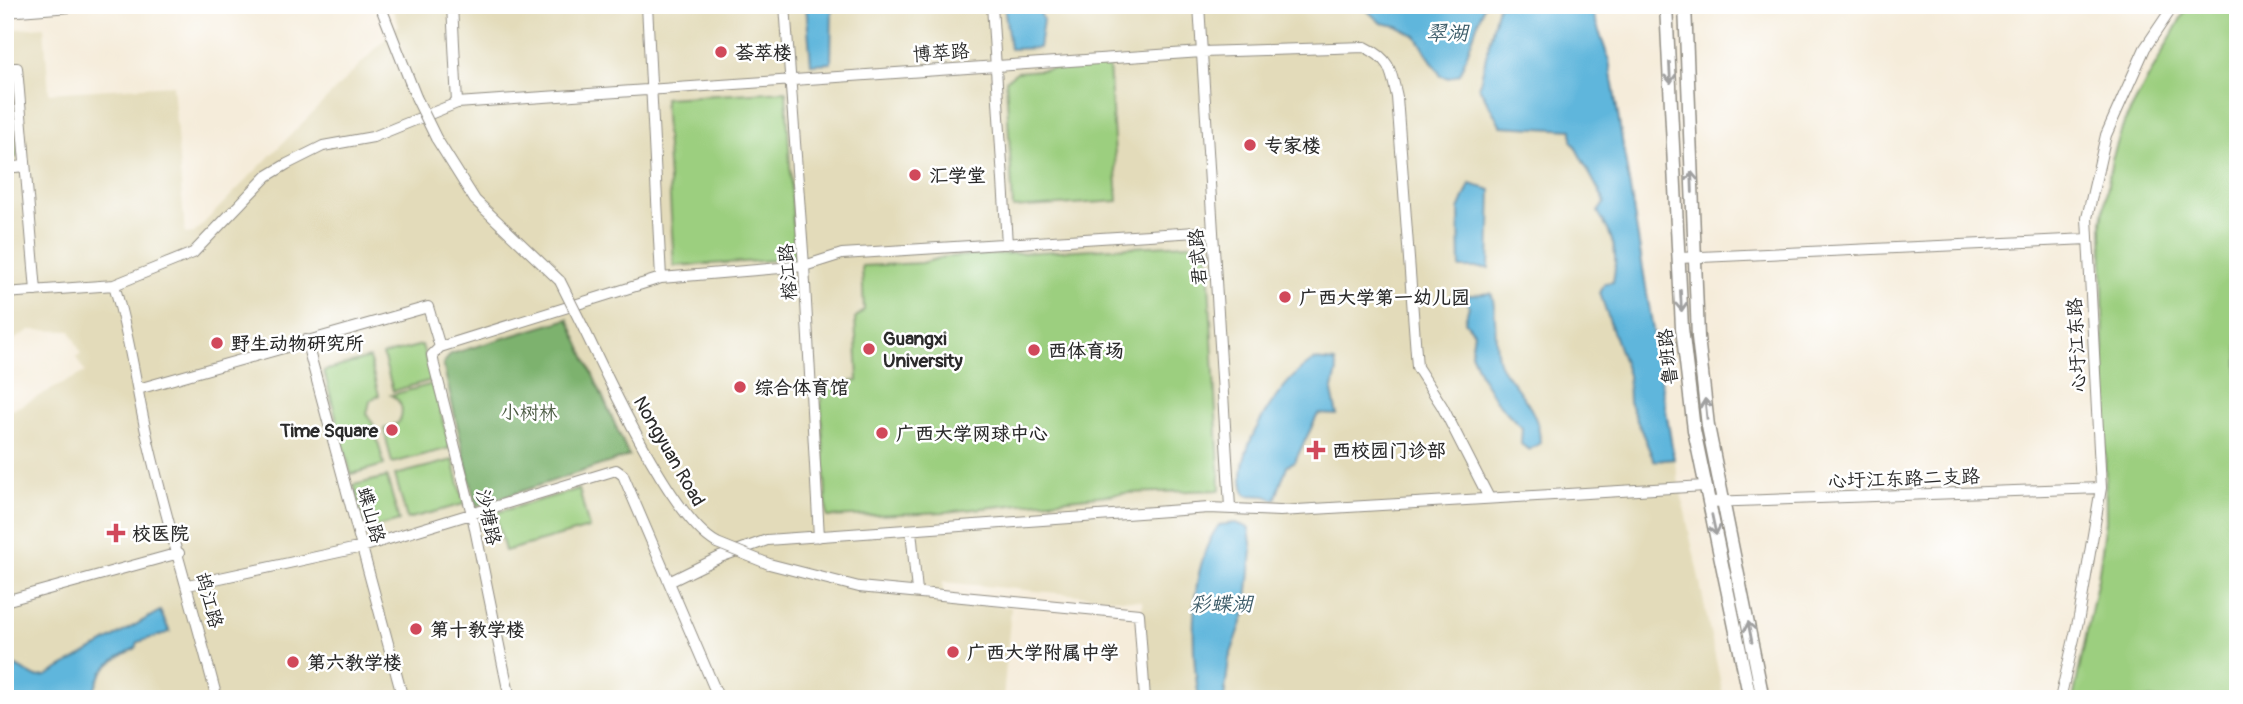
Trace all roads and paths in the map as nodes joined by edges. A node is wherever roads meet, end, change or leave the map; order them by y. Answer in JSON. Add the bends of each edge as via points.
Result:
{"nodes":[{"id":1,"x":97,"y":5,"type":"edge"},
{"id":2,"x":380,"y":5,"type":"edge"},
{"id":3,"x":452,"y":5,"type":"edge"},
{"id":4,"x":647,"y":5,"type":"edge"},
{"id":5,"x":785,"y":5,"type":"edge"},
{"id":6,"x":992,"y":5,"type":"edge"},
{"id":7,"x":1199,"y":5,"type":"edge"},
{"id":8,"x":1667,"y":5,"type":"edge"},
{"id":9,"x":1685,"y":5,"type":"edge"},
{"id":10,"x":2174,"y":5,"type":"edge"},
{"id":11,"x":5,"y":12,"type":"edge"},
{"id":12,"x":1202,"y":52,"type":"junction"},
{"id":13,"x":996,"y":66,"type":"junction"},
{"id":14,"x":5,"y":68,"type":"edge"},
{"id":15,"x":790,"y":80,"type":"junction"},
{"id":16,"x":651,"y":89,"type":"junction"},
{"id":17,"x":457,"y":103,"type":"junction"},
{"id":18,"x":25,"y":166,"type":"junction"},
{"id":19,"x":5,"y":168,"type":"edge"},
{"id":20,"x":1213,"y":231,"type":"junction"},
{"id":21,"x":2088,"y":239,"type":"junction"},
{"id":22,"x":1007,"y":244,"type":"junction"},
{"id":23,"x":1695,"y":257,"type":"junction"},
{"id":24,"x":1678,"y":258,"type":"junction"},
{"id":25,"x":804,"y":266,"type":"junction"},
{"id":26,"x":661,"y":278,"type":"junction"},
{"id":27,"x":114,"y":285,"type":"junction"},
{"id":28,"x":36,"y":291,"type":"junction"},
{"id":29,"x":5,"y":293,"type":"edge"},
{"id":30,"x":306,"y":340,"type":"junction"},
{"id":31,"x":440,"y":347,"type":"junction"},
{"id":32,"x":138,"y":389,"type":"junction"},
{"id":33,"x":1705,"y":486,"type":"junction"},
{"id":34,"x":2101,"y":488,"type":"junction"},
{"id":35,"x":1489,"y":498,"type":"junction"},
{"id":36,"x":1709,"y":502,"type":"junction"},
{"id":37,"x":1724,"y":502,"type":"junction"},
{"id":38,"x":1230,"y":507,"type":"junction"},
{"id":39,"x":472,"y":514,"type":"junction"},
{"id":40,"x":911,"y":530,"type":"junction"},
{"id":41,"x":819,"y":537,"type":"junction"},
{"id":42,"x":362,"y":547,"type":"junction"},
{"id":43,"x":179,"y":552,"type":"junction"},
{"id":44,"x":671,"y":581,"type":"junction"},
{"id":45,"x":188,"y":585,"type":"junction"},
{"id":46,"x":917,"y":591,"type":"junction"},
{"id":47,"x":5,"y":601,"type":"edge"},
{"id":48,"x":217,"y":699,"type":"edge"},
{"id":49,"x":403,"y":699,"type":"edge"},
{"id":50,"x":510,"y":699,"type":"edge"},
{"id":51,"x":719,"y":699,"type":"edge"},
{"id":52,"x":1145,"y":699,"type":"edge"},
{"id":53,"x":1750,"y":699,"type":"edge"},
{"id":54,"x":1763,"y":699,"type":"edge"},
{"id":55,"x":2060,"y":699,"type":"edge"}],
"edges":[{"from":1,"to":11,"type":"street"},
{"from":2,"to":46,"type":"street","name":"Nongyuan Road","bridge":true,"via":[[436,138],[475,200],[560,281],[642,441],[689,520],[717,543],[769,565],[838,583]]},
{"from":3,"to":17,"type":"street"},
{"from":4,"to":16,"type":"street"},
{"from":5,"to":15,"type":"street","name":"榕江路"},
{"from":6,"to":13,"type":"street"},
{"from":7,"to":12,"type":"street","name":"君武路"},
{"from":8,"to":24,"type":"main road","name":"鲁班路","one_way":true},
{"from":23,"to":9,"type":"main road","name":"鲁班路","one_way":true},
{"from":10,"to":21,"type":"street","name":"心圩江东路","via":[[2145,48],[2106,135],[2087,218]]},
{"from":12,"to":13,"type":"street","name":"博萃路"},
{"from":12,"to":20,"type":"street","name":"君武路"},
{"from":12,"to":35,"type":"street","name":"博萃路","via":[[1364,47],[1381,55],[1391,69],[1418,366]]},
{"from":13,"to":15,"type":"street","name":"博萃路"},
{"from":13,"to":22,"type":"street"},
{"from":14,"to":18,"type":"street","via":[[17,68]]},
{"from":15,"to":16,"type":"street","name":"博萃路"},
{"from":15,"to":25,"type":"street","name":"榕江路"},
{"from":16,"to":17,"type":"street","name":"博萃路"},
{"from":16,"to":26,"type":"street"},
{"from":17,"to":27,"type":"street","name":"博萃路","via":[[373,137],[323,146],[287,164],[267,176],[193,253]]},
{"from":18,"to":19,"type":"street"},
{"from":18,"to":28,"type":"street"},
{"from":20,"to":22,"type":"street"},
{"from":20,"to":38,"type":"street","name":"君武路"},
{"from":21,"to":23,"type":"street"},
{"from":21,"to":34,"type":"street","name":"心圩江东路"},
{"from":22,"to":25,"type":"street","via":[[842,254]]},
{"from":23,"to":24,"type":"street"},
{"from":37,"to":23,"type":"main road","name":"鲁班路","one_way":true,"via":[[1707,414]]},
{"from":24,"to":33,"type":"main road","name":"鲁班路","one_way":true,"via":[[1690,392]]},
{"from":25,"to":26,"type":"street"},
{"from":25,"to":41,"type":"street","name":"榕江路"},
{"from":26,"to":31,"type":"street"},
{"from":27,"to":28,"type":"street","name":"博萃路"},
{"from":27,"to":32,"type":"street","name":"鸪江路","via":[[130,335]]},
{"from":28,"to":29,"type":"street","name":"博萃路"},
{"from":30,"to":31,"type":"street","via":[[428,307]]},
{"from":30,"to":32,"type":"street"},
{"from":30,"to":42,"type":"street","name":"蝶山路"},
{"from":31,"to":39,"type":"street","name":"沙塘路","via":[[432,355]]},
{"from":32,"to":43,"type":"street","name":"鸪江路"},
{"from":33,"to":35,"type":"street"},
{"from":33,"to":36,"type":"main road","name":"鲁班路"},
{"from":34,"to":37,"type":"street","name":"心圩江东路二支路"},
{"from":34,"to":55,"type":"street","name":"心圩江东路"},
{"from":35,"to":38,"type":"street","via":[[1280,511]]},
{"from":36,"to":37,"type":"street","name":"心圩江东路二支路"},
{"from":36,"to":53,"type":"main road","name":"鲁班路","one_way":true},
{"from":54,"to":37,"type":"main road","name":"鲁班路","one_way":true},
{"from":38,"to":40,"type":"street"},
{"from":39,"to":42,"type":"street"},
{"from":39,"to":44,"type":"street","via":[[616,470],[623,475]]},
{"from":39,"to":50,"type":"street","name":"沙塘路"},
{"from":40,"to":41,"type":"street"},
{"from":40,"to":46,"type":"street"},
{"from":41,"to":44,"type":"street","via":[[767,540]]},
{"from":42,"to":45,"type":"street"},
{"from":42,"to":49,"type":"street","name":"蝶山路"},
{"from":43,"to":45,"type":"street","name":"鸪江路"},
{"from":43,"to":47,"type":"street"},
{"from":44,"to":51,"type":"street"},
{"from":45,"to":48,"type":"street","name":"鸪江路"},
{"from":46,"to":52,"type":"street","name":"Nongyuan Road","via":[[1139,614]]}]}
